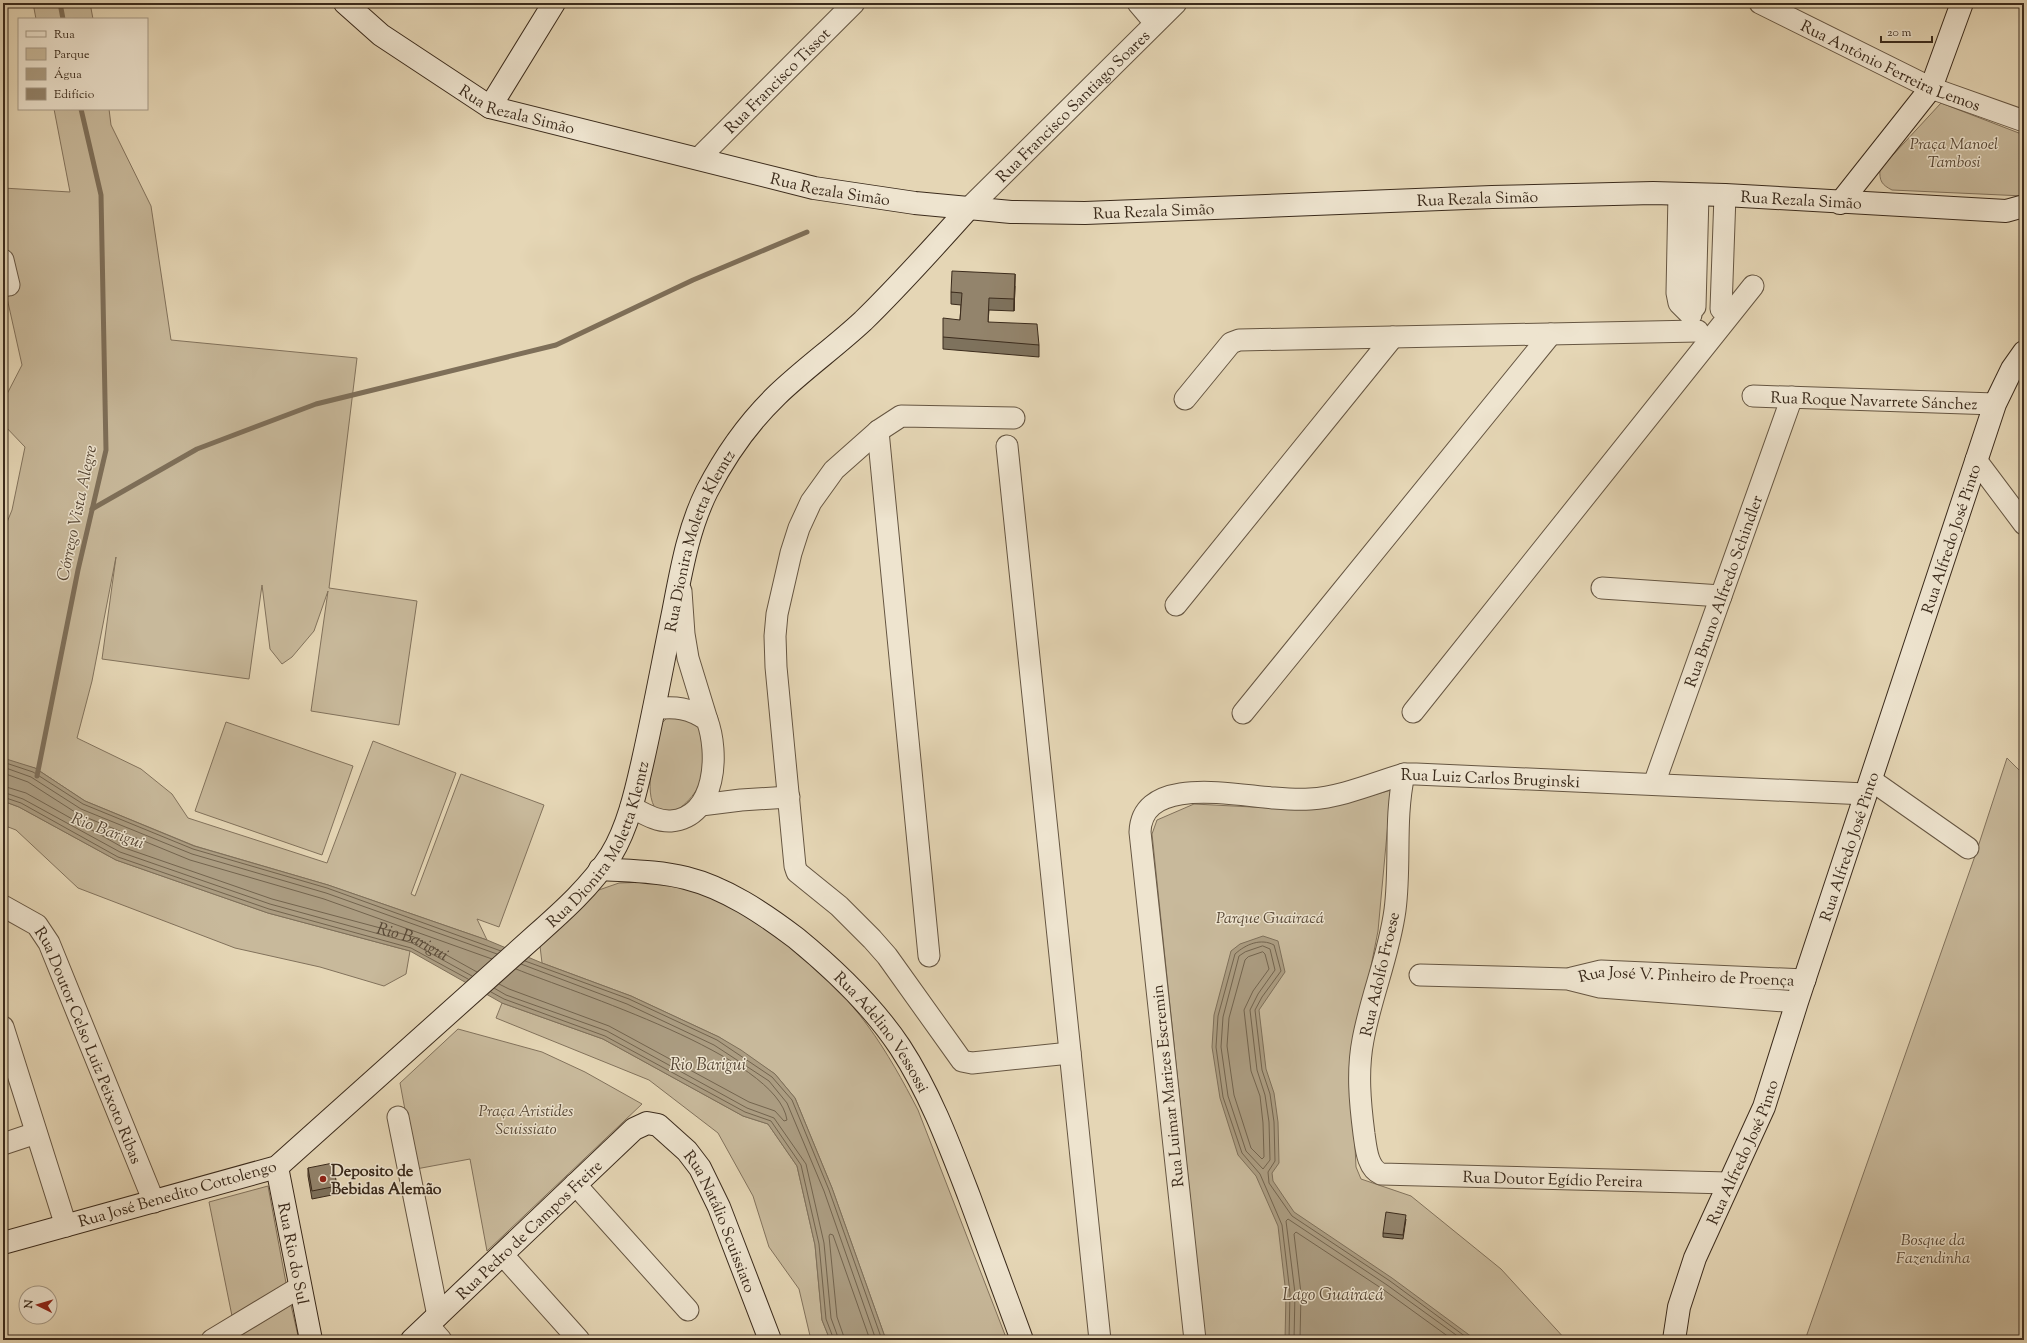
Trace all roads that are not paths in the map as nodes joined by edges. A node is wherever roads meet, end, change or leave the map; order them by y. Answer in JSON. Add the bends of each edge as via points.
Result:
{"nodes":[{"id":1,"x":345,"y":3,"type":"edge"},
{"id":2,"x":554,"y":3,"type":"edge"},
{"id":3,"x":854,"y":3,"type":"edge"},
{"id":4,"x":1138,"y":3,"type":"edge"},
{"id":5,"x":1176,"y":3,"type":"edge"},
{"id":6,"x":1760,"y":3,"type":"edge"},
{"id":7,"x":1962,"y":3,"type":"edge"},
{"id":8,"x":1155,"y":22,"type":"junction"},
{"id":9,"x":1932,"y":88,"type":"junction"},
{"id":10,"x":490,"y":107,"type":"junction"},
{"id":11,"x":2024,"y":121,"type":"edge"},
{"id":12,"x":699,"y":158,"type":"junction"},
{"id":13,"x":1689,"y":194,"type":"junction"},
{"id":14,"x":1725,"y":195,"type":"junction"},
{"id":15,"x":1840,"y":203,"type":"junction"},
{"id":16,"x":968,"y":208,"type":"junction"},
{"id":17,"x":2018,"y":212,"type":"edge"},
{"id":18,"x":3,"y":260,"type":"edge"},
{"id":19,"x":3,"y":286,"type":"edge"},
{"id":20,"x":1753,"y":286,"type":"dead end"},
{"id":21,"x":1695,"y":318,"type":"junction"},
{"id":22,"x":1720,"y":318,"type":"junction"},
{"id":23,"x":1551,"y":334,"type":"junction"},
{"id":24,"x":1393,"y":337,"type":"junction"},
{"id":25,"x":2024,"y":352,"type":"edge"},
{"id":26,"x":1753,"y":396,"type":"dead end"},
{"id":27,"x":1792,"y":397,"type":"junction"},
{"id":28,"x":1185,"y":399,"type":"dead end"},
{"id":29,"x":1995,"y":404,"type":"junction"},
{"id":30,"x":1014,"y":418,"type":"dead end"},
{"id":31,"x":878,"y":431,"type":"junction"},
{"id":32,"x":1006,"y":446,"type":"dead end"},
{"id":33,"x":1976,"y":460,"type":"junction"},
{"id":34,"x":2024,"y":524,"type":"edge"},
{"id":35,"x":680,"y":574,"type":"junction"},
{"id":36,"x":1602,"y":588,"type":"dead end"},
{"id":37,"x":1721,"y":596,"type":"junction"},
{"id":38,"x":1176,"y":604,"type":"dead end"},
{"id":39,"x":654,"y":709,"type":"junction"},
{"id":40,"x":1413,"y":712,"type":"dead end"},
{"id":41,"x":1243,"y":713,"type":"dead end"},
{"id":42,"x":707,"y":720,"type":"junction"},
{"id":43,"x":1404,"y":774,"type":"junction"},
{"id":44,"x":1654,"y":784,"type":"junction"},
{"id":45,"x":1868,"y":787,"type":"junction"},
{"id":46,"x":788,"y":797,"type":"junction"},
{"id":47,"x":701,"y":805,"type":"junction"},
{"id":48,"x":631,"y":807,"type":"junction"},
{"id":49,"x":1140,"y":832,"type":"joint"},
{"id":50,"x":1968,"y":848,"type":"dead end"},
{"id":51,"x":600,"y":869,"type":"junction"},
{"id":52,"x":3,"y":906,"type":"edge"},
{"id":53,"x":929,"y":956,"type":"dead end"},
{"id":54,"x":1420,"y":975,"type":"dead end"},
{"id":55,"x":1568,"y":979,"type":"junction"},
{"id":56,"x":1805,"y":980,"type":"junction"},
{"id":57,"x":1797,"y":1002,"type":"junction"},
{"id":58,"x":444,"y":1019,"type":"joint"},
{"id":59,"x":3,"y":1027,"type":"edge"},
{"id":60,"x":1070,"y":1053,"type":"junction"},
{"id":61,"x":8,"y":1058,"type":"edge"},
{"id":62,"x":398,"y":1117,"type":"dead end"},
{"id":63,"x":647,"y":1122,"type":"joint"},
{"id":64,"x":36,"y":1133,"type":"junction"},
{"id":65,"x":3,"y":1144,"type":"edge"},
{"id":66,"x":277,"y":1168,"type":"junction"},
{"id":67,"x":1377,"y":1172,"type":"joint"},
{"id":68,"x":575,"y":1184,"type":"junction"},
{"id":69,"x":1728,"y":1184,"type":"junction"},
{"id":70,"x":154,"y":1202,"type":"junction"},
{"id":71,"x":66,"y":1226,"type":"junction"},
{"id":72,"x":3,"y":1243,"type":"edge"},
{"id":73,"x":502,"y":1254,"type":"junction"},
{"id":74,"x":300,"y":1287,"type":"junction"},
{"id":75,"x":688,"y":1310,"type":"dead end"},
{"id":76,"x":436,"y":1327,"type":"edge"},
{"id":77,"x":212,"y":1340,"type":"edge"},
{"id":78,"x":311,"y":1340,"type":"edge"},
{"id":79,"x":412,"y":1340,"type":"edge"},
{"id":80,"x":579,"y":1340,"type":"edge"},
{"id":81,"x":770,"y":1340,"type":"edge"},
{"id":82,"x":1022,"y":1340,"type":"edge"},
{"id":83,"x":1100,"y":1340,"type":"edge"},
{"id":84,"x":1195,"y":1340,"type":"edge"},
{"id":85,"x":1674,"y":1340,"type":"edge"}],
"edges":[{"from":1,"to":10,"type":"main road","name":"Rua Rezala Simão","via":[[381,35]]},
{"from":2,"to":10,"type":"main road"},
{"from":3,"to":12,"type":"street","name":"Rua Francisco Tissot"},
{"from":4,"to":8,"type":"street"},
{"from":5,"to":8,"type":"street","name":"Rua Francisco Santiago Soares"},
{"from":6,"to":9,"type":"street","name":"Rua Antônio Ferreira Lemos"},
{"from":7,"to":9,"type":"main road"},
{"from":8,"to":16,"type":"street","name":"Rua Francisco Santiago Soares"},
{"from":9,"to":11,"type":"street","name":"Rua Antônio Ferreira Lemos"},
{"from":9,"to":15,"type":"main road"},
{"from":10,"to":12,"type":"main road","name":"Rua Rezala Simão"},
{"from":12,"to":16,"type":"main road","name":"Rua Rezala Simão","via":[[814,188]]},
{"from":13,"to":14,"type":"main road","name":"Rua Rezala Simão"},
{"from":13,"to":16,"type":"main road","name":"Rua Rezala Simão","via":[[1537,195],[1085,213],[1011,212]]},
{"from":13,"to":21,"type":"street"},
{"from":14,"to":15,"type":"main road","name":"Rua Rezala Simão"},
{"from":14,"to":22,"type":"street"},
{"from":15,"to":17,"type":"main road","name":"Rua Rezala Simão"},
{"from":16,"to":35,"type":"main road","name":"Rua Dionira Moletta Klemtz","via":[[884,300],[776,396],[736,442],[706,493],[696,517]]},
{"from":18,"to":19,"type":"street","via":[[9,285]]},
{"from":20,"to":22,"type":"street"},
{"from":21,"to":22,"type":"street","via":[[1712,333]]},
{"from":21,"to":22,"type":"street","via":[[1703,302],[1708,301],[1718,305]]},
{"from":21,"to":23,"type":"street"},
{"from":22,"to":40,"type":"street"},
{"from":23,"to":24,"type":"street"},
{"from":23,"to":41,"type":"street"},
{"from":24,"to":28,"type":"street","via":[[1235,341]]},
{"from":24,"to":38,"type":"street"},
{"from":25,"to":29,"type":"main road","name":"Rua Alfredo José Pinto","via":[[2009,374]]},
{"from":26,"to":27,"type":"street","name":"Rua Roque Navarrete Sánchez"},
{"from":27,"to":29,"type":"street","name":"Rua Roque Navarrete Sánchez"},
{"from":27,"to":37,"type":"street","name":"Rua Bruno Alfredo Schindler"},
{"from":29,"to":33,"type":"main road","name":"Rua Alfredo José Pinto"},
{"from":30,"to":31,"type":"street","via":[[901,416]]},
{"from":31,"to":46,"type":"street","via":[[847,457],[822,486],[799,528],[785,574],[777,614],[775,652]]},
{"from":31,"to":53,"type":"street"},
{"from":32,"to":60,"type":"street"},
{"from":33,"to":34,"type":"street"},
{"from":33,"to":45,"type":"main road","name":"Rua Alfredo José Pinto"},
{"from":35,"to":39,"type":"main road","name":"Rua Dionira Moletta Klemtz"},
{"from":35,"to":42,"type":"street","via":[[688,658]]},
{"from":36,"to":37,"type":"street"},
{"from":37,"to":44,"type":"street","name":"Rua Bruno Alfredo Schindler"},
{"from":39,"to":42,"type":"street","via":[[682,708],[696,712]]},
{"from":39,"to":48,"type":"main road","name":"Rua Dionira Moletta Klemtz"},
{"from":42,"to":47,"type":"street","via":[[713,745],[713,761],[706,796]]},
{"from":43,"to":44,"type":"street","name":"Rua Luiz Carlos Bruginski"},
{"from":43,"to":49,"type":"street","name":"Rua Luiz Carlos Bruginski","via":[[1311,799],[1214,792],[1180,794],[1156,803],[1148,810],[1143,817]]},
{"from":43,"to":67,"type":"street","name":"Rua Adolfo Froese","via":[[1399,797],[1395,910],[1386,956],[1368,1016],[1360,1063],[1365,1143],[1369,1160]]},
{"from":44,"to":45,"type":"street","name":"Rua Luiz Carlos Bruginski"},
{"from":45,"to":50,"type":"street"},
{"from":45,"to":56,"type":"main road","name":"Rua Alfredo José Pinto"},
{"from":46,"to":47,"type":"street"},
{"from":46,"to":60,"type":"street","via":[[797,872],[839,906],[872,939],[891,961],[962,1061],[972,1063]]},
{"from":47,"to":48,"type":"street","via":[[693,812],[672,821],[662,820]]},
{"from":48,"to":51,"type":"main road","name":"Rua Dionira Moletta Klemtz","via":[[618,840]]},
{"from":49,"to":84,"type":"street","name":"Rua Luimar Marizes Escremin"},
{"from":51,"to":58,"type":"main road","name":"Rua Dionira Moletta Klemtz","via":[[574,899]]},
{"from":51,"to":82,"type":"main road","name":"Rua Adelino Vessossi","via":[[686,878],[734,897],[774,922],[809,949],[869,1006],[914,1069],[940,1121]]},
{"from":52,"to":70,"type":"street","name":"Rua Doutor Celso Luiz Peixoto Ribas","via":[[37,925],[49,943]]},
{"from":54,"to":55,"type":"street","name":"Rua José V. Pinheiro de Proença"},
{"from":55,"to":56,"type":"street","name":"Rua José V. Pinheiro de Proença","via":[[1601,971]]},
{"from":55,"to":57,"type":"street","name":"Rua José V. Pinheiro de Proença","via":[[1600,987]]},
{"from":56,"to":57,"type":"main road","name":"Rua Alfredo José Pinto"},
{"from":57,"to":69,"type":"main road","name":"Rua Alfredo José Pinto","via":[[1764,1107]]},
{"from":58,"to":66,"type":"main road","name":"Rua José Benedito Cottolengo"},
{"from":59,"to":61,"type":"street"},
{"from":60,"to":83,"type":"street"},
{"from":61,"to":64,"type":"street"},
{"from":62,"to":76,"type":"street"},
{"from":63,"to":68,"type":"main road","name":"Rua Pedro de Campos Freire","via":[[634,1129]]},
{"from":63,"to":81,"type":"main road","name":"Rua Natálio Scuissiato","via":[[664,1129],[700,1168],[719,1207]]},
{"from":64,"to":65,"type":"street"},
{"from":64,"to":71,"type":"street"},
{"from":66,"to":70,"type":"main road","name":"Rua José Benedito Cottolengo"},
{"from":66,"to":74,"type":"main road","name":"Rua Rio do Sul"},
{"from":67,"to":69,"type":"street","name":"Rua Doutor Egídio Pereira"},
{"from":68,"to":73,"type":"main road","name":"Rua Pedro de Campos Freire"},
{"from":68,"to":75,"type":"street"},
{"from":69,"to":85,"type":"main road","name":"Rua Alfredo José Pinto","via":[[1689,1276],[1679,1307]]},
{"from":70,"to":71,"type":"main road","name":"Rua José Benedito Cottolengo"},
{"from":71,"to":72,"type":"main road","name":"Rua José Benedito Cottolengo"},
{"from":73,"to":76,"type":"main road","name":"Rua Pedro de Campos Freire"},
{"from":73,"to":80,"type":"street"},
{"from":74,"to":77,"type":"street"},
{"from":74,"to":78,"type":"main road","name":"Rua Rio do Sul"},
{"from":76,"to":79,"type":"main road","name":"Rua Pedro de Campos Freire"}]}
